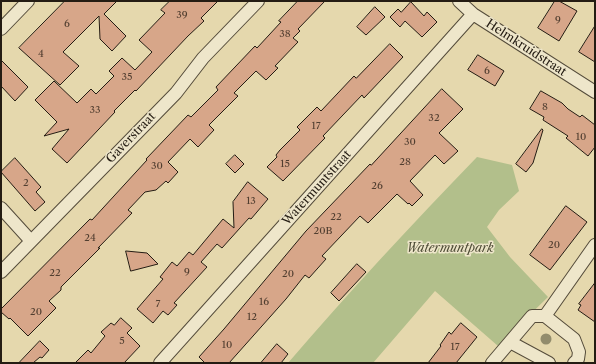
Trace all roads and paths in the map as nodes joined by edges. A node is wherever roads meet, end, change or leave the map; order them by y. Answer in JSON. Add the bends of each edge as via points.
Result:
{"nodes":[{"id":1,"x":28,"y":1,"type":"edge"},
{"id":2,"x":258,"y":1,"type":"edge"},
{"id":3,"x":459,"y":1,"type":"edge"},
{"id":4,"x":473,"y":14,"type":"junction"},
{"id":5,"x":1,"y":29,"type":"edge"},
{"id":6,"x":595,"y":92,"type":"edge"},
{"id":7,"x":1,"y":208,"type":"edge"},
{"id":8,"x":31,"y":241,"type":"junction"},
{"id":9,"x":595,"y":245,"type":"edge"},
{"id":10,"x":1,"y":272,"type":"edge"},
{"id":11,"x":545,"y":316,"type":"junction"},
{"id":12,"x":510,"y":342,"type":"junction"},
{"id":13,"x":160,"y":363,"type":"edge"},
{"id":14,"x":492,"y":363,"type":"edge"},
{"id":15,"x":549,"y":363,"type":"edge"},
{"id":16,"x":574,"y":363,"type":"edge"}],
"edges":[{"from":1,"to":5,"type":"street"},
{"from":2,"to":8,"type":"street","name":"Gaverstraat","via":[[203,58],[176,93]]},
{"from":3,"to":4,"type":"street","name":"Helmkruidstraat"},
{"from":4,"to":6,"type":"street","name":"Helmkruidstraat"},
{"from":4,"to":13,"type":"street","name":"Watermuntstraat"},
{"from":7,"to":8,"type":"street"},
{"from":8,"to":10,"type":"street","name":"Gaverstraat"},
{"from":9,"to":11,"type":"street"},
{"from":11,"to":12,"type":"street","via":[[532,316]]},
{"from":11,"to":16,"type":"street","via":[[574,339],[579,352]]},
{"from":12,"to":14,"type":"street"},
{"from":12,"to":15,"type":"street"}]}
